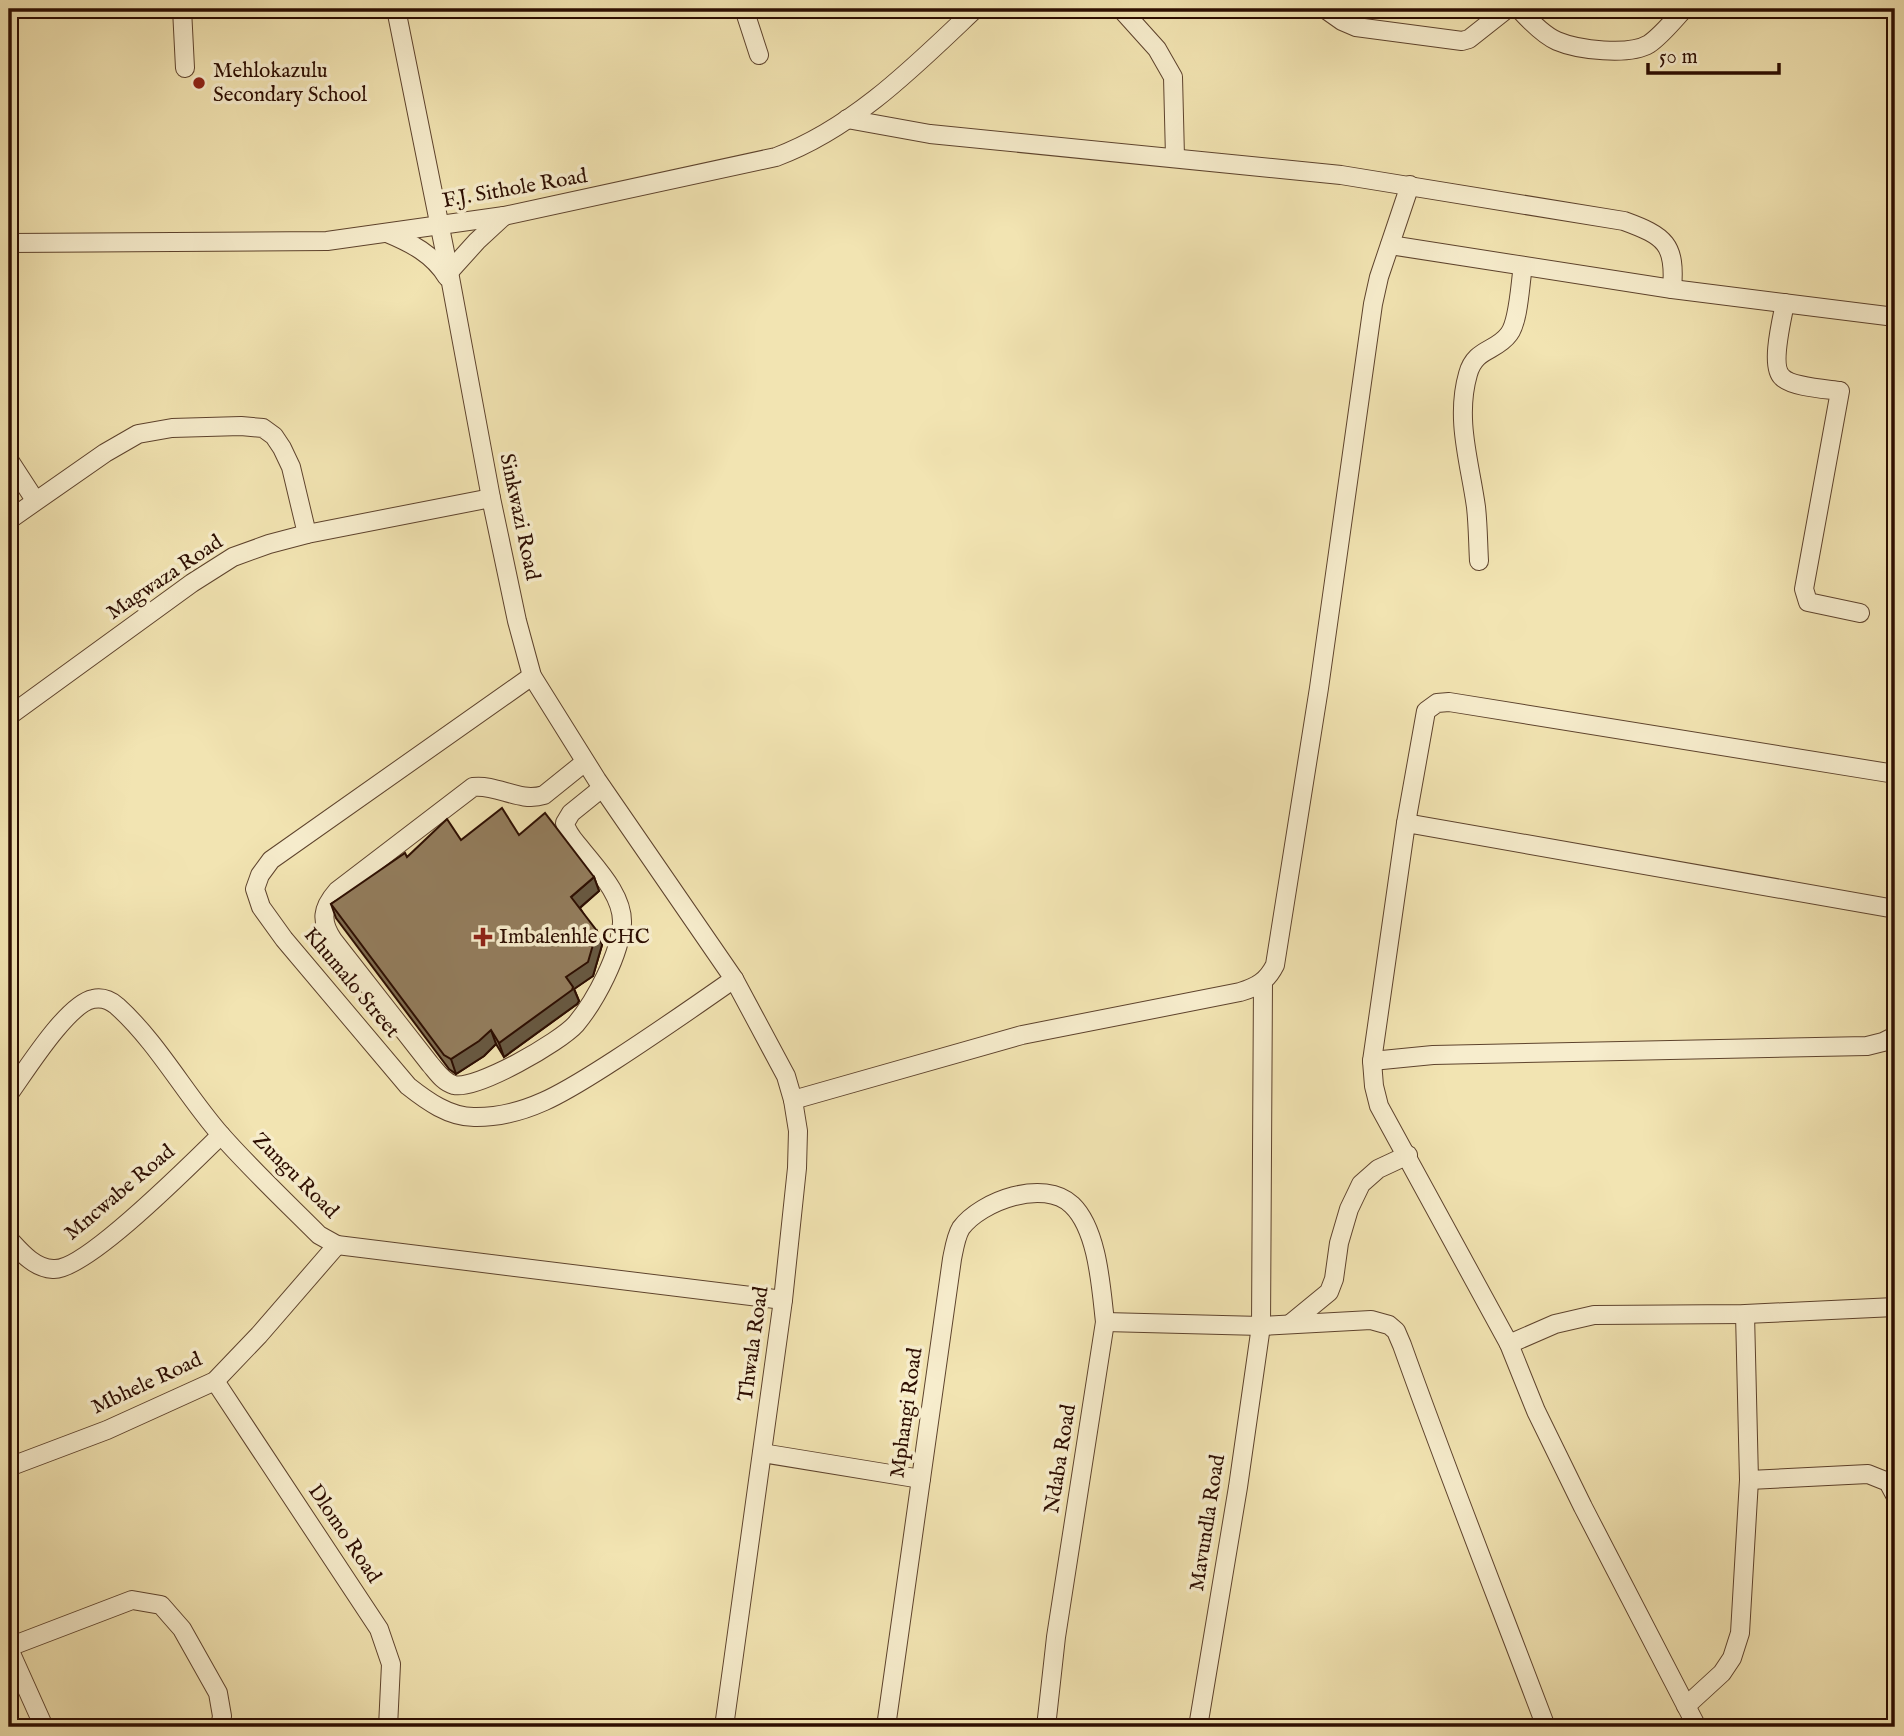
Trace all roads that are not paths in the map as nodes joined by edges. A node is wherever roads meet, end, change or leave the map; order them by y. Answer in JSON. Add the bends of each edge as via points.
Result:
{"nodes":[{"id":1,"x":182,"y":9,"type":"edge"},
{"id":2,"x":396,"y":9,"type":"edge"},
{"id":3,"x":744,"y":9,"type":"edge"},
{"id":4,"x":975,"y":9,"type":"edge"},
{"id":5,"x":1121,"y":9,"type":"edge"},
{"id":6,"x":1325,"y":9,"type":"edge"},
{"id":7,"x":1507,"y":9,"type":"edge"},
{"id":8,"x":1519,"y":9,"type":"edge"},
{"id":9,"x":1684,"y":9,"type":"edge"},
{"id":10,"x":759,"y":55,"type":"dead end"},
{"id":11,"x":185,"y":68,"type":"dead end"},
{"id":12,"x":847,"y":119,"type":"junction"},
{"id":13,"x":1175,"y":157,"type":"junction"},
{"id":14,"x":1410,"y":185,"type":"junction"},
{"id":15,"x":505,"y":216,"type":"junction"},
{"id":16,"x":440,"y":226,"type":"junction"},
{"id":17,"x":387,"y":233,"type":"junction"},
{"id":18,"x":9,"y":243,"type":"edge"},
{"id":19,"x":1390,"y":245,"type":"junction"},
{"id":20,"x":1523,"y":266,"type":"junction"},
{"id":21,"x":451,"y":279,"type":"junction"},
{"id":22,"x":1672,"y":289,"type":"junction"},
{"id":23,"x":1785,"y":303,"type":"junction"},
{"id":24,"x":1895,"y":317,"type":"edge"},
{"id":25,"x":9,"y":460,"type":"edge"},
{"id":26,"x":491,"y":499,"type":"junction"},
{"id":27,"x":35,"y":500,"type":"junction"},
{"id":28,"x":9,"y":520,"type":"edge"},
{"id":29,"x":307,"y":534,"type":"junction"},
{"id":30,"x":1479,"y":561,"type":"dead end"},
{"id":31,"x":1860,"y":612,"type":"dead end"},
{"id":32,"x":532,"y":676,"type":"junction"},
{"id":33,"x":9,"y":716,"type":"edge"},
{"id":34,"x":585,"y":762,"type":"junction"},
{"id":35,"x":1895,"y":774,"type":"edge"},
{"id":36,"x":602,"y":788,"type":"junction"},
{"id":37,"x":1406,"y":823,"type":"junction"},
{"id":38,"x":1895,"y":909,"type":"edge"},
{"id":39,"x":734,"y":979,"type":"junction"},
{"id":40,"x":1263,"y":982,"type":"junction"},
{"id":41,"x":1895,"y":1036,"type":"edge"},
{"id":42,"x":1372,"y":1061,"type":"junction"},
{"id":43,"x":9,"y":1094,"type":"edge"},
{"id":44,"x":793,"y":1100,"type":"junction"},
{"id":45,"x":221,"y":1135,"type":"junction"},
{"id":46,"x":1408,"y":1155,"type":"junction"},
{"id":47,"x":1071,"y":1204,"type":"joint"},
{"id":48,"x":9,"y":1240,"type":"edge"},
{"id":49,"x":337,"y":1245,"type":"junction"},
{"id":50,"x":783,"y":1300,"type":"junction"},
{"id":51,"x":1895,"y":1307,"type":"edge"},
{"id":52,"x":1745,"y":1314,"type":"junction"},
{"id":53,"x":1105,"y":1322,"type":"junction"},
{"id":54,"x":1290,"y":1324,"type":"junction"},
{"id":55,"x":1261,"y":1326,"type":"junction"},
{"id":56,"x":1509,"y":1344,"type":"junction"},
{"id":57,"x":215,"y":1381,"type":"junction"},
{"id":58,"x":762,"y":1453,"type":"junction"},
{"id":59,"x":9,"y":1467,"type":"edge"},
{"id":60,"x":921,"y":1479,"type":"junction"},
{"id":61,"x":1749,"y":1480,"type":"junction"},
{"id":62,"x":1895,"y":1495,"type":"edge"},
{"id":63,"x":9,"y":1648,"type":"edge"},
{"id":64,"x":1686,"y":1706,"type":"junction"},
{"id":65,"x":44,"y":1727,"type":"edge"},
{"id":66,"x":220,"y":1727,"type":"edge"},
{"id":67,"x":388,"y":1727,"type":"edge"},
{"id":68,"x":724,"y":1727,"type":"edge"},
{"id":69,"x":886,"y":1727,"type":"edge"},
{"id":70,"x":1046,"y":1727,"type":"edge"},
{"id":71,"x":1198,"y":1727,"type":"edge"},
{"id":72,"x":1546,"y":1727,"type":"edge"},
{"id":73,"x":1697,"y":1727,"type":"edge"}],
"edges":[{"from":1,"to":11,"type":"street"},
{"from":2,"to":16,"type":"street","name":"Sinkwazi Road"},
{"from":3,"to":10,"type":"street"},
{"from":4,"to":12,"type":"street","name":"F.J. Sithole Road"},
{"from":5,"to":13,"type":"street","via":[[1157,50],[1173,77]]},
{"from":6,"to":7,"type":"street","via":[[1356,27],[1462,41]]},
{"from":8,"to":9,"type":"street","via":[[1556,40],[1619,51],[1648,45]]},
{"from":12,"to":13,"type":"street","via":[[930,134]]},
{"from":12,"to":15,"type":"street","name":"F.J. Sithole Road","via":[[799,149],[776,157]]},
{"from":13,"to":14,"type":"street"},
{"from":14,"to":19,"type":"street"},
{"from":14,"to":22,"type":"street","via":[[1624,221],[1649,230],[1670,251]]},
{"from":15,"to":16,"type":"street","name":"F.J. Sithole Road"},
{"from":15,"to":21,"type":"street","via":[[477,241]]},
{"from":16,"to":17,"type":"street","name":"F.J. Sithole Road"},
{"from":16,"to":21,"type":"street","name":"Sinkwazi Road"},
{"from":17,"to":18,"type":"street","name":"F.J. Sithole Road","via":[[327,241]]},
{"from":17,"to":21,"type":"street","via":[[429,254]]},
{"from":19,"to":20,"type":"street"},
{"from":19,"to":40,"type":"street","via":[[1373,304],[1275,965]]},
{"from":20,"to":22,"type":"street"},
{"from":20,"to":30,"type":"street","via":[[1512,330],[1474,359],[1463,398],[1462,424]]},
{"from":21,"to":26,"type":"street","name":"Sinkwazi Road"},
{"from":22,"to":23,"type":"street"},
{"from":23,"to":24,"type":"street"},
{"from":23,"to":31,"type":"street","via":[[1776,366],[1782,378],[1840,391],[1804,597],[1808,602]]},
{"from":25,"to":27,"type":"street"},
{"from":26,"to":29,"type":"street","name":"Magwaza Road"},
{"from":26,"to":32,"type":"street","name":"Sinkwazi Road"},
{"from":27,"to":28,"type":"street"},
{"from":27,"to":29,"type":"street","via":[[138,434],[172,428],[263,428],[274,436],[291,467]]},
{"from":29,"to":33,"type":"street","name":"Magwaza Road","via":[[223,563]]},
{"from":32,"to":34,"type":"street","name":"Sinkwazi Road"},
{"from":32,"to":39,"type":"street","name":"Khumalo Street","via":[[271,860],[255,889],[261,907],[408,1086],[429,1103],[472,1118],[530,1108],[562,1093]]},
{"from":34,"to":36,"type":"street","name":"Sinkwazi Road"},
{"from":34,"to":36,"type":"street","via":[[537,797],[473,787],[337,891],[325,909],[324,925],[333,940],[430,1064],[451,1084],[480,1080],[548,1046],[574,1026],[596,994],[617,951],[621,909],[565,823],[570,813]]},
{"from":35,"to":37,"type":"street","via":[[1437,703],[1426,711]]},
{"from":36,"to":39,"type":"street","name":"Sinkwazi Road"},
{"from":37,"to":38,"type":"street"},
{"from":37,"to":42,"type":"street"},
{"from":39,"to":44,"type":"street","name":"Thwala Road","via":[[786,1076]]},
{"from":40,"to":44,"type":"street","via":[[1240,992],[1022,1035]]},
{"from":40,"to":55,"type":"street","name":"Mavundla Road"},
{"from":41,"to":42,"type":"street","via":[[1867,1046],[1433,1055]]},
{"from":42,"to":46,"type":"street","via":[[1379,1107]]},
{"from":43,"to":45,"type":"street","name":"Zungu Road","via":[[76,1008],[102,998],[115,1003],[139,1028]]},
{"from":44,"to":50,"type":"street","name":"Thwala Road","via":[[797,1168]]},
{"from":45,"to":48,"type":"street","name":"Mncwabe Road","via":[[106,1241],[71,1265],[55,1270],[42,1267]]},
{"from":45,"to":49,"type":"street","name":"Zungu Road","via":[[319,1235]]},
{"from":46,"to":54,"type":"street","via":[[1378,1169],[1361,1184],[1349,1209],[1329,1292]]},
{"from":46,"to":56,"type":"street"},
{"from":47,"to":53,"type":"street","name":"Ndaba Road","via":[[1091,1238]]},
{"from":47,"to":60,"type":"street","name":"Mphangi Road","via":[[1056,1196],[1009,1197],[972,1216],[959,1231]]},
{"from":49,"to":50,"type":"street","name":"Zungu Road"},
{"from":49,"to":57,"type":"street","name":"Mbhele Road"},
{"from":50,"to":58,"type":"street","name":"Thwala Road"},
{"from":51,"to":52,"type":"street"},
{"from":52,"to":56,"type":"street","via":[[1594,1315],[1555,1324]]},
{"from":52,"to":61,"type":"street"},
{"from":53,"to":55,"type":"street"},
{"from":53,"to":70,"type":"street","name":"Ndaba Road"},
{"from":54,"to":55,"type":"street"},
{"from":54,"to":72,"type":"street","via":[[1371,1320],[1396,1331]]},
{"from":55,"to":71,"type":"street","name":"Mavundla Road"},
{"from":56,"to":64,"type":"street","via":[[1536,1411]]},
{"from":57,"to":59,"type":"street","name":"Mbhele Road","via":[[107,1430]]},
{"from":57,"to":67,"type":"street","name":"Dlomo Road","via":[[379,1629],[391,1664]]},
{"from":58,"to":60,"type":"street"},
{"from":58,"to":68,"type":"street","name":"Thwala Road"},
{"from":60,"to":69,"type":"street","name":"Mphangi Road"},
{"from":61,"to":62,"type":"street","via":[[1868,1474],[1888,1482]]},
{"from":61,"to":64,"type":"street","via":[[1740,1633],[1722,1673]]},
{"from":63,"to":65,"type":"street"},
{"from":63,"to":66,"type":"street","via":[[132,1600],[161,1605],[182,1629],[218,1693]]},
{"from":64,"to":73,"type":"street"}]}
